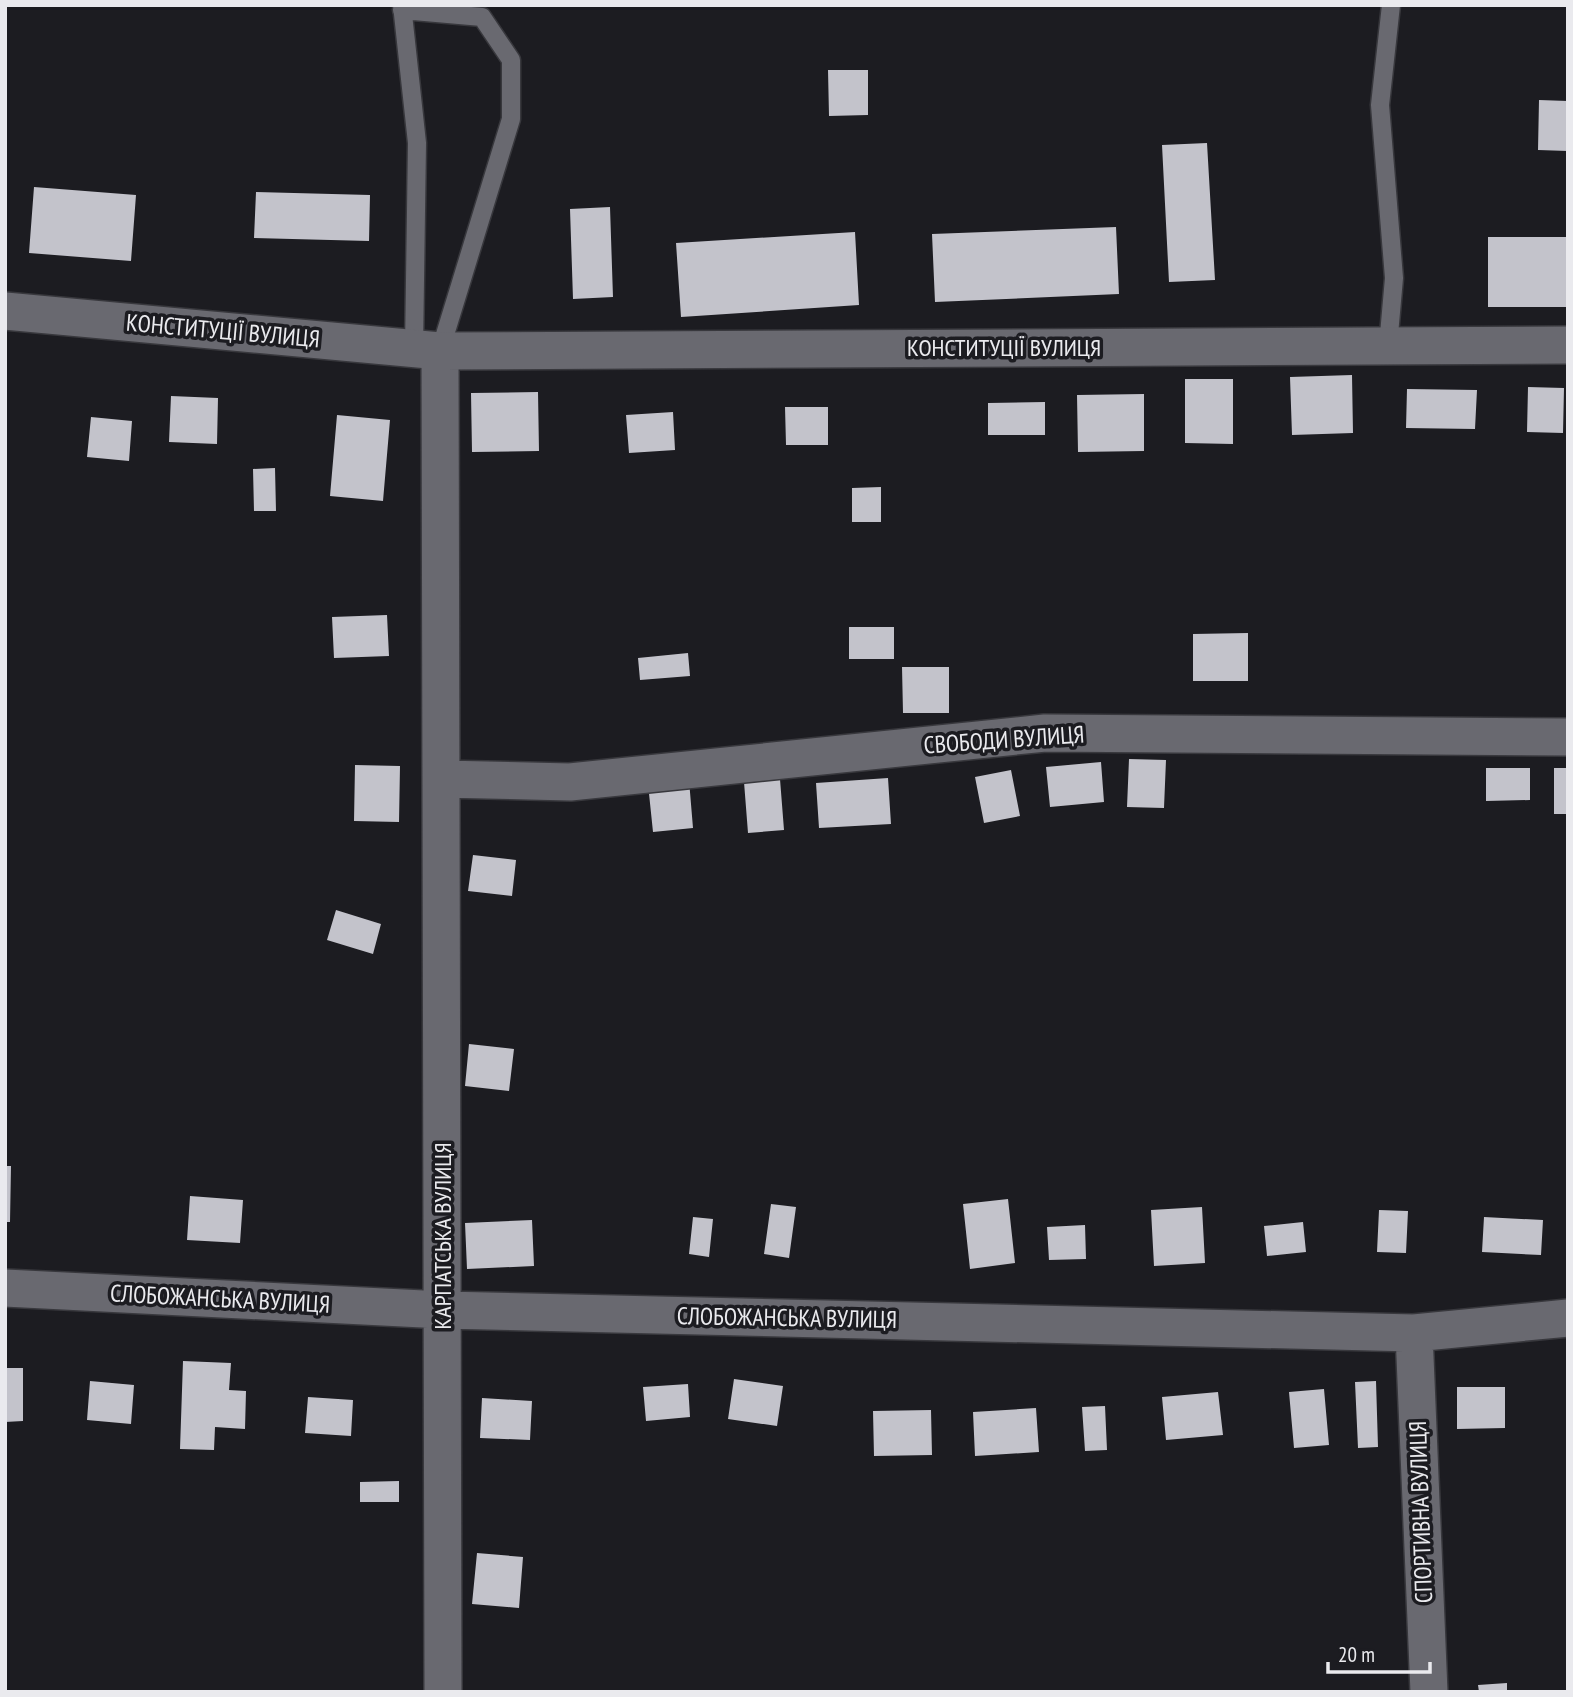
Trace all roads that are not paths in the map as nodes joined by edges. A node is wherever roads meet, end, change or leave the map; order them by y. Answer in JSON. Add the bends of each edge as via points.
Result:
{"nodes":[{"id":1,"x":1391,"y":5,"type":"edge"},
{"id":2,"x":402,"y":8,"type":"edge"},
{"id":3,"x":5,"y":311,"type":"edge"},
{"id":4,"x":1568,"y":345,"type":"edge"},
{"id":5,"x":1388,"y":346,"type":"junction"},
{"id":6,"x":427,"y":350,"type":"junction"},
{"id":7,"x":1568,"y":737,"type":"edge"},
{"id":8,"x":441,"y":779,"type":"junction"},
{"id":9,"x":5,"y":1288,"type":"edge"},
{"id":10,"x":443,"y":1310,"type":"junction"},
{"id":11,"x":1568,"y":1318,"type":"edge"},
{"id":12,"x":1414,"y":1333,"type":"junction"},
{"id":13,"x":443,"y":1692,"type":"edge"},
{"id":14,"x":1429,"y":1692,"type":"edge"}],
"edges":[{"from":1,"to":5,"type":"lane","via":[[1380,105],[1394,278]]},
{"from":2,"to":6,"type":"lane","via":[[417,143]]},
{"from":2,"to":6,"type":"lane","via":[[482,17],[511,60],[511,119]]},
{"from":3,"to":6,"type":"street","name":"КОНСТИТУЦІЇ ВУЛИЦЯ"},
{"from":4,"to":5,"type":"street","name":"КОНСТИТУЦІЇ ВУЛИЦЯ"},
{"from":5,"to":6,"type":"street","name":"КОНСТИТУЦІЇ ВУЛИЦЯ"},
{"from":6,"to":8,"type":"street"},
{"from":7,"to":8,"type":"street","name":"СВОБОДИ ВУЛИЦЯ","via":[[1045,733],[570,782]]},
{"from":8,"to":10,"type":"street","name":"КАРПАТСЬКА ВУЛИЦЯ"},
{"from":9,"to":10,"type":"street","name":"СЛОБОЖАНСЬКА ВУЛИЦЯ"},
{"from":10,"to":12,"type":"street","name":"СЛОБОЖАНСЬКА ВУЛИЦЯ"},
{"from":10,"to":13,"type":"street","name":"КАРПАТСЬКА ВУЛИЦЯ"},
{"from":11,"to":12,"type":"street","name":"СЛОБОЖАНСЬКА ВУЛИЦЯ"},
{"from":12,"to":14,"type":"street","name":"СПОРТИВНА ВУЛИЦЯ"}]}
